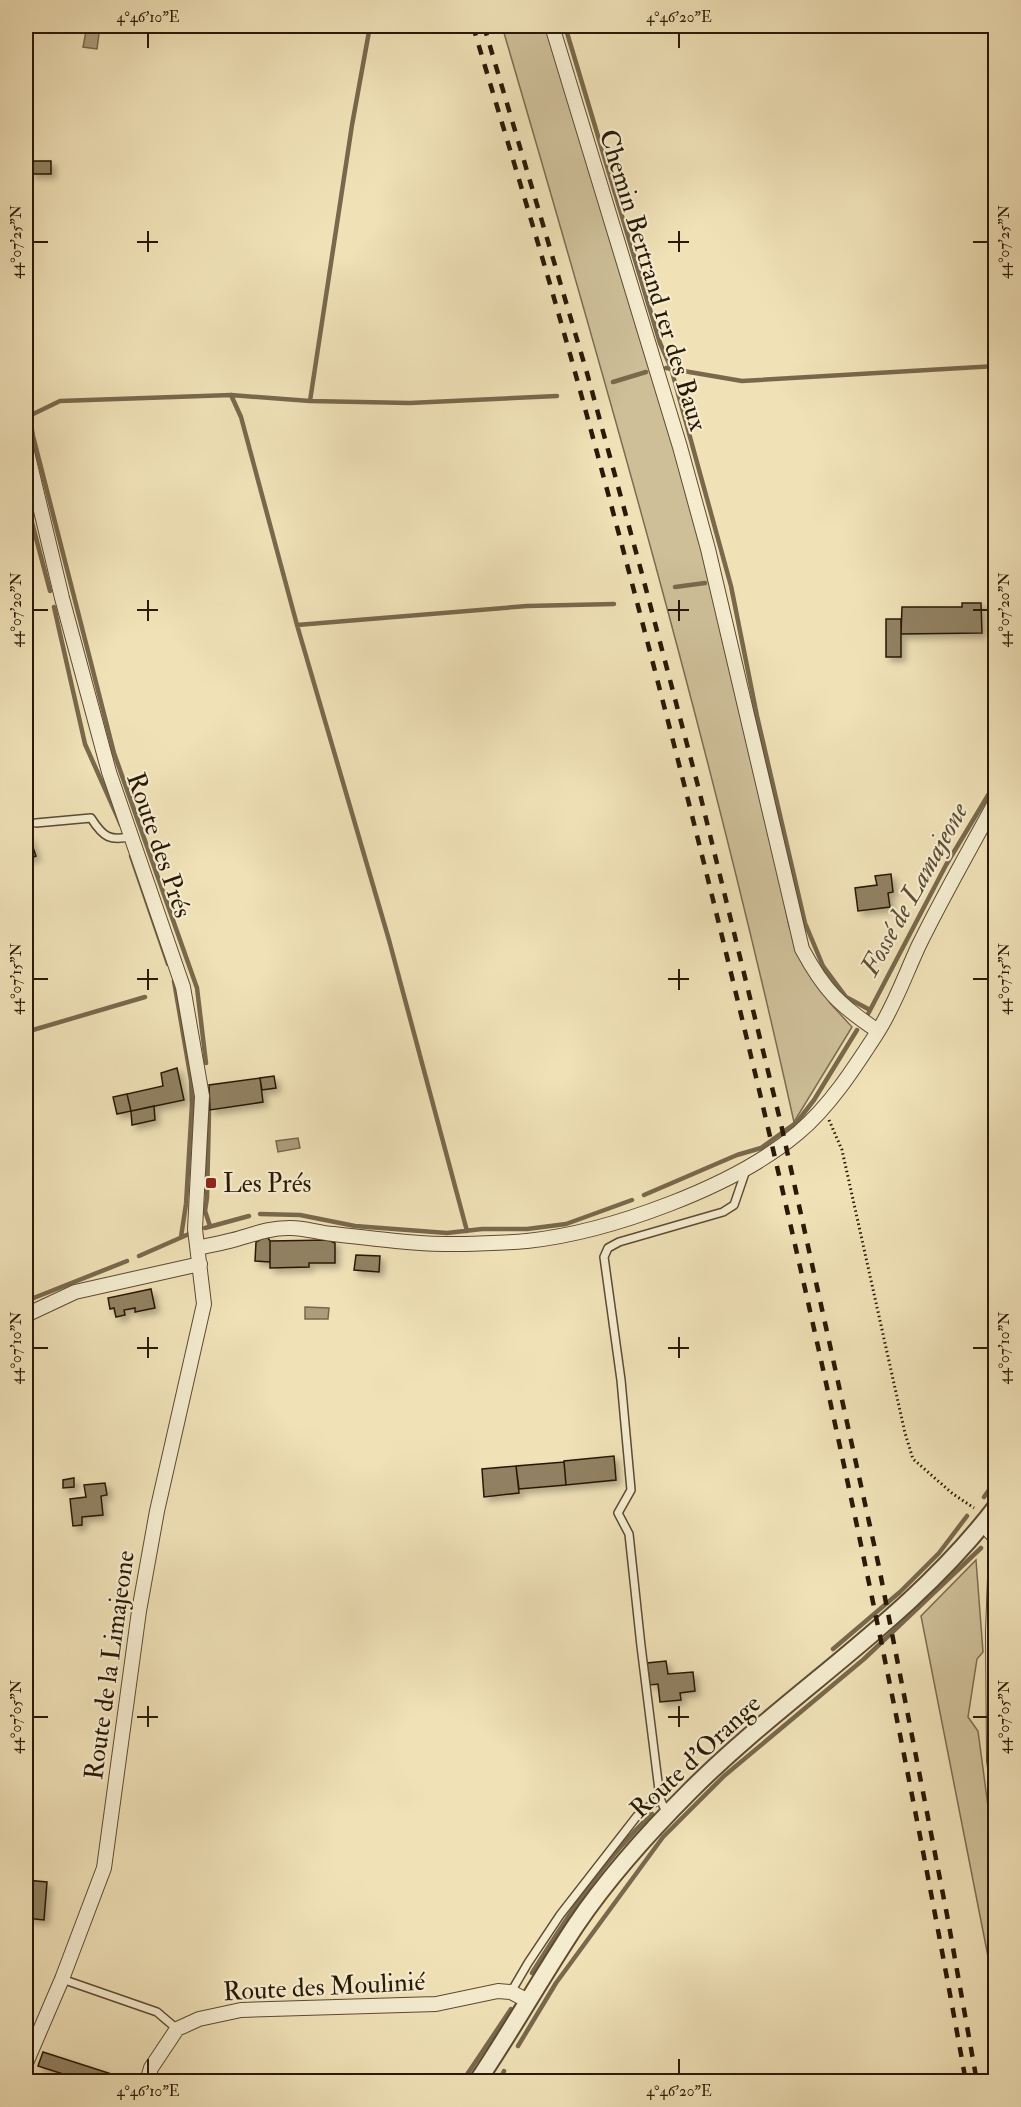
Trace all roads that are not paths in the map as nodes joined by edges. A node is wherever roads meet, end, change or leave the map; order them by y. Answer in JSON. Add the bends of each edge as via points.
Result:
{"nodes":[{"id":1,"x":552,"y":26,"type":"edge"},
{"id":2,"x":26,"y":448,"type":"edge"},
{"id":3,"x":996,"y":801,"type":"edge"},
{"id":4,"x":36,"y":823,"type":"dead end"},
{"id":5,"x":133,"y":836,"type":"junction"},
{"id":6,"x":878,"y":1031,"type":"junction"},
{"id":7,"x":747,"y":1168,"type":"junction"},
{"id":8,"x":198,"y":1248,"type":"junction"},
{"id":9,"x":201,"y":1264,"type":"junction"},
{"id":10,"x":26,"y":1315,"type":"edge"},
{"id":11,"x":989,"y":1516,"type":"edge"},
{"id":12,"x":996,"y":1542,"type":"edge"},
{"id":13,"x":996,"y":1551,"type":"edge"},
{"id":14,"x":996,"y":1776,"type":"edge"},
{"id":15,"x":660,"y":1798,"type":"junction"},
{"id":16,"x":667,"y":1815,"type":"junction"},
{"id":17,"x":62,"y":1979,"type":"junction"},
{"id":18,"x":511,"y":1992,"type":"junction"},
{"id":19,"x":528,"y":2001,"type":"junction"},
{"id":20,"x":177,"y":2029,"type":"junction"},
{"id":21,"x":26,"y":2064,"type":"edge"},
{"id":22,"x":147,"y":2082,"type":"edge"},
{"id":23,"x":477,"y":2082,"type":"edge"}],
"edges":[{"from":1,"to":6,"type":"street","name":"Chemin Bertrand 1er des Baux","via":[[708,549],[802,949],[833,997]]},
{"from":2,"to":5,"type":"street","name":"Route des Prés","via":[[109,772]]},
{"from":3,"to":6,"type":"street","via":[[956,872]]},
{"from":4,"to":5,"type":"lane","via":[[91,818],[100,834],[118,840]]},
{"from":5,"to":8,"type":"street","name":"Route des Prés","via":[[183,987],[202,1096],[195,1228]]},
{"from":6,"to":7,"type":"street","via":[[823,1108],[801,1131]]},
{"from":7,"to":8,"type":"street","via":[[688,1196],[589,1230],[527,1241],[397,1241],[290,1227],[262,1230]]},
{"from":7,"to":15,"type":"lane","via":[[734,1205],[723,1212],[619,1242],[608,1248],[604,1257],[631,1490],[618,1513],[629,1534]]},
{"from":8,"to":9,"type":"street","name":"Route des Prés"},
{"from":9,"to":10,"type":"street","via":[[75,1292]]},
{"from":9,"to":17,"type":"street","name":"Route de la Limajeone","via":[[204,1304],[141,1600],[104,1868]]},
{"from":11,"to":12,"type":"street"},
{"from":11,"to":16,"type":"street","name":"Route d'Orange","via":[[945,1565],[873,1633],[806,1687]]},
{"from":13,"to":14,"type":"street"},
{"from":15,"to":16,"type":"lane"},
{"from":15,"to":18,"type":"lane","via":[[638,1816],[560,1915]]},
{"from":16,"to":19,"type":"street","name":"Route d'Orange","via":[[629,1855],[577,1924]]},
{"from":17,"to":20,"type":"lane","via":[[157,2012]]},
{"from":17,"to":21,"type":"street","name":"Route de la Limajeone"},
{"from":18,"to":19,"type":"street"},
{"from":18,"to":20,"type":"street","name":"Route des Moulinié","via":[[476,1994],[436,2004],[241,2010],[199,2019]]},
{"from":19,"to":23,"type":"street","name":"Route d'Orange"},
{"from":20,"to":22,"type":"street","via":[[151,2068]]}]}
